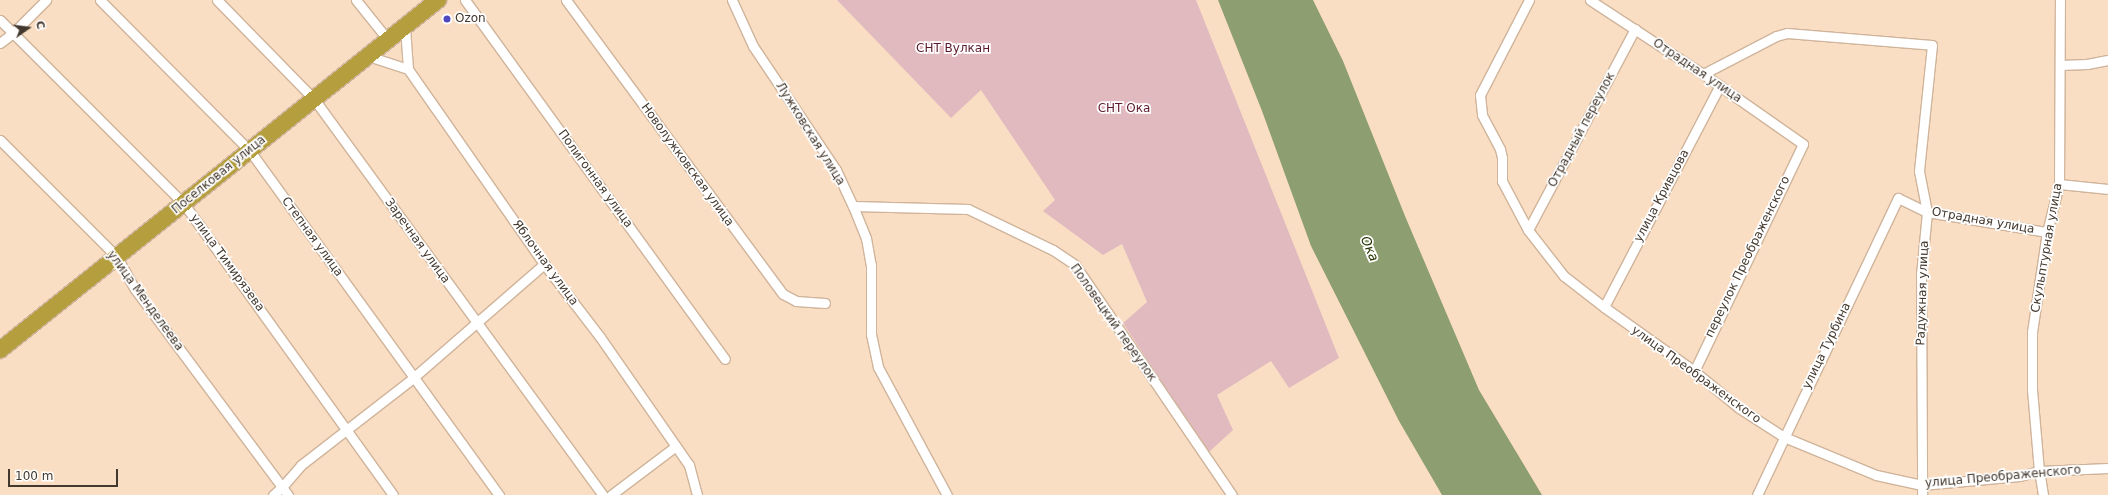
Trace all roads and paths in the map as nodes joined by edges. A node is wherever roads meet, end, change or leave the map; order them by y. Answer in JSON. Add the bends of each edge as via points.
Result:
{"nodes":[{"id":1,"x":46,"y":0,"type":"edge"},
{"id":2,"x":100,"y":0,"type":"edge"},
{"id":3,"x":217,"y":0,"type":"edge"},
{"id":4,"x":356,"y":0,"type":"edge"},
{"id":5,"x":438,"y":0,"type":"edge"},
{"id":6,"x":465,"y":0,"type":"edge"},
{"id":7,"x":566,"y":0,"type":"edge"},
{"id":8,"x":732,"y":0,"type":"edge"},
{"id":9,"x":1529,"y":0,"type":"edge"},
{"id":10,"x":1590,"y":0,"type":"edge"},
{"id":11,"x":2060,"y":0,"type":"edge"},
{"id":12,"x":0,"y":20,"type":"edge"},
{"id":13,"x":405,"y":27,"type":"junction"},
{"id":14,"x":1635,"y":30,"type":"junction"},
{"id":15,"x":13,"y":33,"type":"junction"},
{"id":16,"x":388,"y":40,"type":"junction"},
{"id":17,"x":0,"y":43,"type":"edge"},
{"id":18,"x":368,"y":56,"type":"junction"},
{"id":19,"x":2108,"y":60,"type":"edge"},
{"id":20,"x":2060,"y":65,"type":"junction"},
{"id":21,"x":408,"y":69,"type":"junction"},
{"id":22,"x":1703,"y":74,"type":"junction"},
{"id":23,"x":1720,"y":86,"type":"junction"},
{"id":24,"x":314,"y":99,"type":"junction"},
{"id":25,"x":0,"y":140,"type":"edge"},
{"id":26,"x":1803,"y":144,"type":"joint"},
{"id":27,"x":250,"y":151,"type":"junction"},
{"id":28,"x":2059,"y":184,"type":"junction"},
{"id":29,"x":2108,"y":189,"type":"edge"},
{"id":30,"x":1898,"y":198,"type":"joint"},
{"id":31,"x":184,"y":204,"type":"junction"},
{"id":32,"x":853,"y":206,"type":"junction"},
{"id":33,"x":1927,"y":212,"type":"junction"},
{"id":34,"x":1528,"y":230,"type":"junction"},
{"id":35,"x":2047,"y":232,"type":"junction"},
{"id":36,"x":117,"y":257,"type":"junction"},
{"id":37,"x":544,"y":264,"type":"junction"},
{"id":38,"x":825,"y":303,"type":"dead end"},
{"id":39,"x":1604,"y":307,"type":"junction"},
{"id":40,"x":477,"y":322,"type":"junction"},
{"id":41,"x":0,"y":350,"type":"edge"},
{"id":42,"x":725,"y":359,"type":"dead end"},
{"id":43,"x":1694,"y":371,"type":"junction"},
{"id":44,"x":413,"y":378,"type":"junction"},
{"id":45,"x":346,"y":430,"type":"junction"},
{"id":46,"x":1784,"y":437,"type":"junction"},
{"id":47,"x":676,"y":446,"type":"junction"},
{"id":48,"x":2108,"y":468,"type":"edge"},
{"id":49,"x":2039,"y":471,"type":"junction"},
{"id":50,"x":1922,"y":485,"type":"junction"},
{"id":51,"x":282,"y":487,"type":"junction"},
{"id":52,"x":273,"y":495,"type":"edge"},
{"id":53,"x":288,"y":495,"type":"edge"},
{"id":54,"x":393,"y":495,"type":"edge"},
{"id":55,"x":499,"y":495,"type":"edge"},
{"id":56,"x":603,"y":495,"type":"edge"},
{"id":57,"x":611,"y":495,"type":"edge"},
{"id":58,"x":697,"y":495,"type":"edge"},
{"id":59,"x":947,"y":495,"type":"edge"},
{"id":60,"x":1232,"y":495,"type":"edge"},
{"id":61,"x":1757,"y":495,"type":"edge"},
{"id":62,"x":1922,"y":495,"type":"edge"},
{"id":63,"x":2043,"y":495,"type":"edge"}],
"edges":[{"from":1,"to":15,"type":"street"},
{"from":2,"to":27,"type":"street","name":"Степная улица"},
{"from":3,"to":24,"type":"street","name":"Заречная улица"},
{"from":4,"to":16,"type":"street"},
{"from":5,"to":13,"type":"highway","name":"Поселковая улица"},
{"from":6,"to":42,"type":"street","name":"Полигонная улица"},
{"from":7,"to":38,"type":"street","name":"Новолужковская улица","via":[[783,294],[796,301]]},
{"from":8,"to":32,"type":"street","name":"Лужковская улица","via":[[753,46],[836,170]]},
{"from":9,"to":34,"type":"street","name":"улица Преображенского","via":[[1480,95],[1482,115],[1500,149],[1502,181]]},
{"from":10,"to":14,"type":"street","name":"Отрадная улица"},
{"from":11,"to":20,"type":"street","name":"Скульптурная улица"},
{"from":12,"to":15,"type":"street","name":"улица Тимирязева"},
{"from":13,"to":16,"type":"highway","name":"Поселковая улица"},
{"from":13,"to":21,"type":"street"},
{"from":14,"to":22,"type":"street","name":"Отрадная улица"},
{"from":14,"to":34,"type":"street","name":"Отрадный переулок"},
{"from":15,"to":17,"type":"street"},
{"from":15,"to":31,"type":"street","name":"улица Тимирязева"},
{"from":16,"to":18,"type":"highway","name":"Поселковая улица"},
{"from":18,"to":21,"type":"street"},
{"from":18,"to":24,"type":"highway","name":"Поселковая улица"},
{"from":19,"to":20,"type":"street"},
{"from":20,"to":28,"type":"street","name":"Скульптурная улица"},
{"from":21,"to":37,"type":"street","name":"Яблочная улица"},
{"from":22,"to":23,"type":"street","name":"Отрадная улица"},
{"from":22,"to":33,"type":"street","name":"Радужная улица","via":[[1776,36],[1787,33],[1932,45],[1919,170]]},
{"from":23,"to":26,"type":"street","name":"Отрадная улица"},
{"from":23,"to":39,"type":"street","name":"улица Кривцова"},
{"from":24,"to":27,"type":"highway","name":"Поселковая улица"},
{"from":24,"to":40,"type":"street","name":"Заречная улица"},
{"from":25,"to":36,"type":"street","name":"улица Менделеева"},
{"from":26,"to":43,"type":"street","name":"переулок Преображенского"},
{"from":27,"to":31,"type":"highway","name":"Поселковая улица"},
{"from":27,"to":44,"type":"street","name":"Степная улица"},
{"from":28,"to":29,"type":"street"},
{"from":28,"to":35,"type":"street","name":"Скульптурная улица","via":[[2058,197]]},
{"from":30,"to":33,"type":"street","name":"Отрадная улица"},
{"from":30,"to":46,"type":"street","name":"улица Турбина"},
{"from":31,"to":36,"type":"highway","name":"Поселковая улица"},
{"from":31,"to":45,"type":"street","name":"улица Тимирязева"},
{"from":32,"to":59,"type":"street","name":"Лужковская улица","via":[[866,238],[871,265],[871,334],[878,367]]},
{"from":32,"to":60,"type":"street","name":"Половецкий переулок","via":[[968,209],[1053,250],[1075,265]]},
{"from":33,"to":35,"type":"street","name":"Отрадная улица"},
{"from":33,"to":50,"type":"street","name":"Радужная улица","via":[[1921,274]]},
{"from":34,"to":39,"type":"street","name":"улица Преображенского","via":[[1564,276]]},
{"from":35,"to":49,"type":"street","name":"Скульптурная улица","via":[[2032,332],[2032,390]]},
{"from":36,"to":41,"type":"highway","name":"Поселковая улица"},
{"from":36,"to":51,"type":"street","name":"улица Менделеева","via":[[135,289]]},
{"from":37,"to":40,"type":"street"},
{"from":37,"to":47,"type":"street","name":"Яблочная улица","via":[[600,337]]},
{"from":39,"to":43,"type":"street","name":"улица Преображенского"},
{"from":40,"to":44,"type":"street"},
{"from":40,"to":56,"type":"street","name":"Заречная улица"},
{"from":43,"to":46,"type":"street","name":"улица Преображенского","via":[[1738,408]]},
{"from":44,"to":45,"type":"street"},
{"from":44,"to":55,"type":"street","name":"Степная улица"},
{"from":45,"to":51,"type":"street","via":[[300,465]]},
{"from":45,"to":54,"type":"street","name":"улица Тимирязева"},
{"from":46,"to":50,"type":"street","name":"улица Преображенского","via":[[1876,475]]},
{"from":46,"to":61,"type":"street","name":"улица Турбина"},
{"from":47,"to":57,"type":"street"},
{"from":47,"to":58,"type":"street","name":"Яблочная улица","via":[[689,465]]},
{"from":48,"to":49,"type":"street","name":"улица Преображенского"},
{"from":49,"to":50,"type":"street","name":"улица Преображенского","via":[[2020,476]]},
{"from":49,"to":63,"type":"street","name":"Скульптурная улица"},
{"from":50,"to":62,"type":"street","name":"Радужная улица"},
{"from":51,"to":52,"type":"street"},
{"from":51,"to":53,"type":"street","name":"улица Менделеева"}]}
